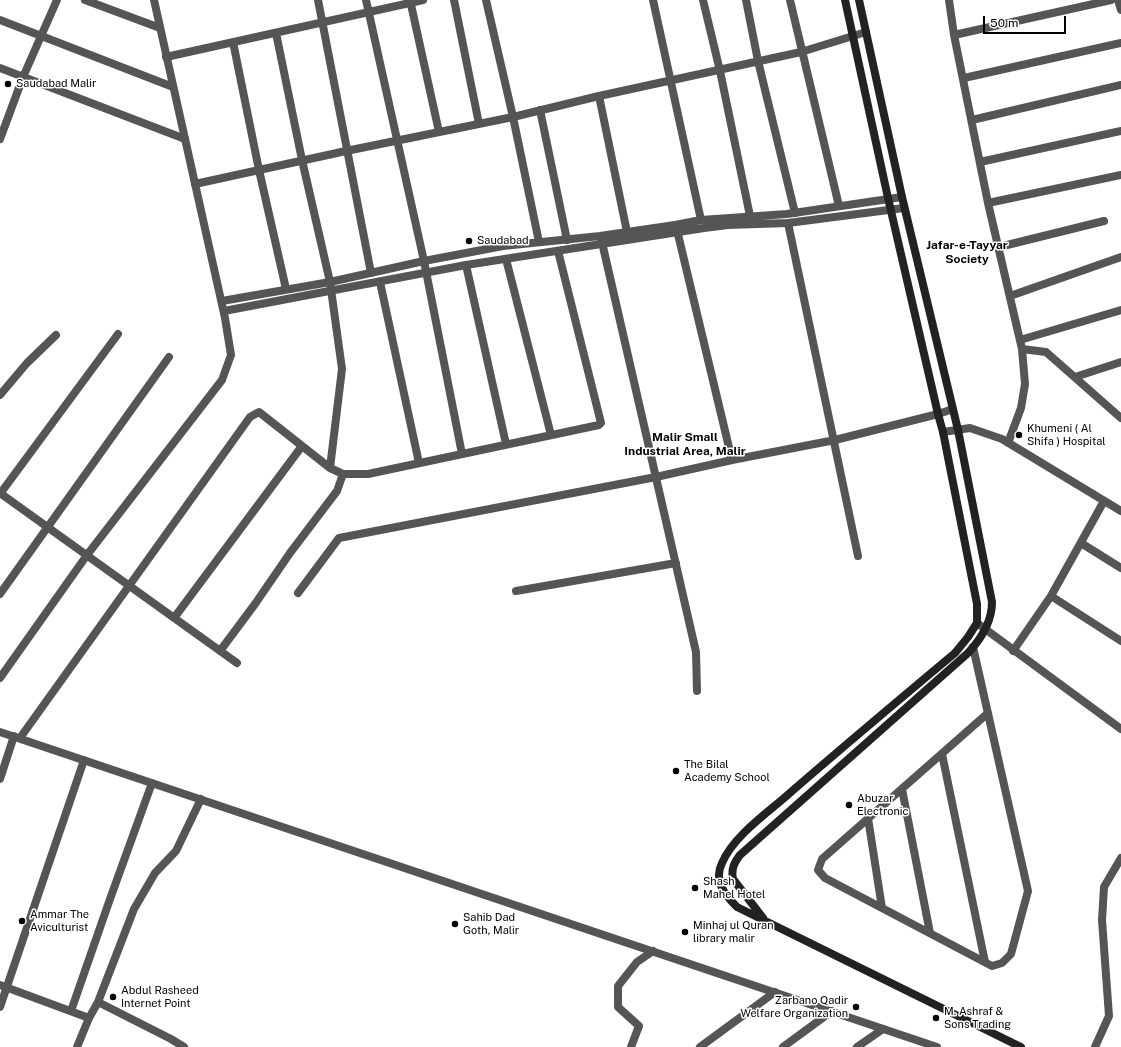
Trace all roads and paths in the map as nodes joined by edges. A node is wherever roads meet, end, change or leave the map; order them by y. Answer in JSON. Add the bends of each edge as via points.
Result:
{"nodes":[{"id":1,"x":57,"y":0,"type":"edge"},
{"id":2,"x":85,"y":0,"type":"edge"},
{"id":3,"x":154,"y":0,"type":"edge"},
{"id":4,"x":318,"y":0,"type":"edge"},
{"id":5,"x":366,"y":0,"type":"edge"},
{"id":6,"x":423,"y":0,"type":"edge"},
{"id":7,"x":454,"y":0,"type":"edge"},
{"id":8,"x":486,"y":0,"type":"edge"},
{"id":9,"x":653,"y":0,"type":"edge"},
{"id":10,"x":703,"y":0,"type":"edge"},
{"id":11,"x":746,"y":0,"type":"edge"},
{"id":12,"x":790,"y":0,"type":"edge"},
{"id":13,"x":845,"y":0,"type":"edge"},
{"id":14,"x":859,"y":0,"type":"edge"},
{"id":15,"x":949,"y":0,"type":"edge"},
{"id":16,"x":1111,"y":0,"type":"edge"},
{"id":17,"x":1118,"y":0,"type":"edge"},
{"id":18,"x":410,"y":1,"type":"edge"},
{"id":19,"x":1121,"y":10,"type":"edge"},
{"id":20,"x":369,"y":12,"type":"junction"},
{"id":21,"x":0,"y":20,"type":"edge"},
{"id":22,"x":322,"y":22,"type":"junction"},
{"id":23,"x":160,"y":28,"type":"junction"},
{"id":24,"x":866,"y":32,"type":"junction"},
{"id":25,"x":276,"y":33,"type":"junction"},
{"id":26,"x":41,"y":35,"type":"junction"},
{"id":27,"x":954,"y":35,"type":"junction"},
{"id":28,"x":853,"y":36,"type":"junction"},
{"id":29,"x":233,"y":42,"type":"junction"},
{"id":30,"x":1121,"y":42,"type":"edge"},
{"id":31,"x":801,"y":52,"type":"junction"},
{"id":32,"x":166,"y":57,"type":"junction"},
{"id":33,"x":758,"y":61,"type":"junction"},
{"id":34,"x":0,"y":68,"type":"edge"},
{"id":35,"x":720,"y":70,"type":"junction"},
{"id":36,"x":23,"y":77,"type":"junction"},
{"id":37,"x":964,"y":78,"type":"junction"},
{"id":38,"x":670,"y":82,"type":"junction"},
{"id":39,"x":1121,"y":86,"type":"edge"},
{"id":40,"x":173,"y":87,"type":"junction"},
{"id":41,"x":598,"y":96,"type":"junction"},
{"id":42,"x":540,"y":110,"type":"junction"},
{"id":43,"x":513,"y":117,"type":"junction"},
{"id":44,"x":972,"y":120,"type":"junction"},
{"id":45,"x":479,"y":124,"type":"junction"},
{"id":46,"x":2,"y":129,"type":"edge"},
{"id":47,"x":1121,"y":131,"type":"edge"},
{"id":48,"x":439,"y":132,"type":"junction"},
{"id":49,"x":0,"y":139,"type":"edge"},
{"id":50,"x":185,"y":139,"type":"junction"},
{"id":51,"x":397,"y":140,"type":"junction"},
{"id":52,"x":346,"y":151,"type":"junction"},
{"id":53,"x":302,"y":160,"type":"junction"},
{"id":54,"x":980,"y":162,"type":"junction"},
{"id":55,"x":259,"y":170,"type":"junction"},
{"id":56,"x":1121,"y":175,"type":"edge"},
{"id":57,"x":195,"y":184,"type":"junction"},
{"id":58,"x":902,"y":196,"type":"junction"},
{"id":59,"x":888,"y":198,"type":"junction"},
{"id":60,"x":988,"y":203,"type":"junction"},
{"id":61,"x":839,"y":206,"type":"junction"},
{"id":62,"x":824,"y":208,"type":"junction"},
{"id":63,"x":904,"y":208,"type":"junction"},
{"id":64,"x":891,"y":210,"type":"junction"},
{"id":65,"x":795,"y":213,"type":"junction"},
{"id":66,"x":750,"y":216,"type":"junction"},
{"id":67,"x":826,"y":218,"type":"junction"},
{"id":68,"x":701,"y":220,"type":"junction"},
{"id":69,"x":1104,"y":221,"type":"dead end"},
{"id":70,"x":788,"y":223,"type":"junction"},
{"id":71,"x":676,"y":229,"type":"junction"},
{"id":72,"x":627,"y":232,"type":"junction"},
{"id":73,"x":567,"y":240,"type":"junction"},
{"id":74,"x":601,"y":240,"type":"junction"},
{"id":75,"x":539,"y":242,"type":"junction"},
{"id":76,"x":999,"y":247,"type":"junction"},
{"id":77,"x":558,"y":251,"type":"junction"},
{"id":78,"x":1121,"y":257,"type":"edge"},
{"id":79,"x":506,"y":259,"type":"junction"},
{"id":80,"x":424,"y":261,"type":"junction"},
{"id":81,"x":466,"y":265,"type":"junction"},
{"id":82,"x":426,"y":272,"type":"junction"},
{"id":83,"x":371,"y":273,"type":"junction"},
{"id":84,"x":330,"y":282,"type":"junction"},
{"id":85,"x":380,"y":282,"type":"junction"},
{"id":86,"x":286,"y":289,"type":"junction"},
{"id":87,"x":331,"y":291,"type":"junction"},
{"id":88,"x":1010,"y":296,"type":"junction"},
{"id":89,"x":222,"y":301,"type":"junction"},
{"id":90,"x":1121,"y":310,"type":"edge"},
{"id":91,"x":224,"y":311,"type":"junction"},
{"id":92,"x":118,"y":334,"type":"dead end"},
{"id":93,"x":56,"y":335,"type":"dead end"},
{"id":94,"x":1020,"y":340,"type":"junction"},
{"id":95,"x":1022,"y":349,"type":"junction"},
{"id":96,"x":169,"y":356,"type":"dead end"},
{"id":97,"x":1121,"y":362,"type":"edge"},
{"id":98,"x":1075,"y":377,"type":"junction"},
{"id":99,"x":0,"y":395,"type":"edge"},
{"id":100,"x":953,"y":409,"type":"junction"},
{"id":101,"x":938,"y":414,"type":"junction"},
{"id":102,"x":1119,"y":414,"type":"edge"},
{"id":103,"x":958,"y":430,"type":"junction"},
{"id":104,"x":943,"y":432,"type":"junction"},
{"id":105,"x":551,"y":435,"type":"junction"},
{"id":106,"x":835,"y":440,"type":"junction"},
{"id":107,"x":1008,"y":443,"type":"junction"},
{"id":108,"x":506,"y":444,"type":"junction"},
{"id":109,"x":302,"y":446,"type":"junction"},
{"id":110,"x":462,"y":454,"type":"junction"},
{"id":111,"x":732,"y":460,"type":"junction"},
{"id":112,"x":419,"y":463,"type":"junction"},
{"id":113,"x":330,"y":468,"type":"junction"},
{"id":114,"x":343,"y":474,"type":"junction"},
{"id":115,"x":656,"y":477,"type":"junction"},
{"id":116,"x":0,"y":493,"type":"edge"},
{"id":117,"x":1104,"y":501,"type":"junction"},
{"id":118,"x":1121,"y":511,"type":"edge"},
{"id":119,"x":48,"y":527,"type":"junction"},
{"id":120,"x":1081,"y":543,"type":"junction"},
{"id":121,"x":87,"y":555,"type":"junction"},
{"id":122,"x":858,"y":556,"type":"dead end"},
{"id":123,"x":676,"y":563,"type":"junction"},
{"id":124,"x":1121,"y":568,"type":"edge"},
{"id":125,"x":129,"y":585,"type":"junction"},
{"id":126,"x":516,"y":591,"type":"dead end"},
{"id":127,"x":298,"y":593,"type":"dead end"},
{"id":128,"x":0,"y":594,"type":"edge"},
{"id":129,"x":1051,"y":596,"type":"junction"},
{"id":130,"x":174,"y":618,"type":"junction"},
{"id":131,"x":977,"y":623,"type":"junction"},
{"id":132,"x":985,"y":630,"type":"junction"},
{"id":133,"x":1121,"y":641,"type":"edge"},
{"id":134,"x":974,"y":647,"type":"junction"},
{"id":135,"x":220,"y":651,"type":"junction"},
{"id":136,"x":1013,"y":651,"type":"junction"},
{"id":137,"x":237,"y":663,"type":"dead end"},
{"id":138,"x":0,"y":678,"type":"edge"},
{"id":139,"x":697,"y":691,"type":"dead end"},
{"id":140,"x":988,"y":713,"type":"junction"},
{"id":141,"x":1121,"y":729,"type":"edge"},
{"id":142,"x":0,"y":732,"type":"edge"},
{"id":143,"x":17,"y":737,"type":"junction"},
{"id":144,"x":942,"y":754,"type":"junction"},
{"id":145,"x":84,"y":760,"type":"junction"},
{"id":146,"x":0,"y":779,"type":"edge"},
{"id":147,"x":152,"y":783,"type":"junction"},
{"id":148,"x":902,"y":789,"type":"junction"},
{"id":149,"x":201,"y":799,"type":"junction"},
{"id":150,"x":868,"y":818,"type":"junction"},
{"id":151,"x":1121,"y":858,"type":"edge"},
{"id":152,"x":882,"y":908,"type":"junction"},
{"id":153,"x":764,"y":921,"type":"junction"},
{"id":154,"x":930,"y":934,"type":"junction"},
{"id":155,"x":652,"y":951,"type":"junction"},
{"id":156,"x":985,"y":962,"type":"junction"},
{"id":157,"x":3,"y":986,"type":"edge"},
{"id":158,"x":775,"y":992,"type":"junction"},
{"id":159,"x":98,"y":1002,"type":"junction"},
{"id":160,"x":0,"y":1007,"type":"edge"},
{"id":161,"x":71,"y":1011,"type":"junction"},
{"id":162,"x":832,"y":1011,"type":"junction"},
{"id":163,"x":90,"y":1018,"type":"junction"},
{"id":164,"x":883,"y":1028,"type":"junction"},
{"id":165,"x":77,"y":1047,"type":"edge"},
{"id":166,"x":184,"y":1047,"type":"edge"},
{"id":167,"x":631,"y":1047,"type":"edge"},
{"id":168,"x":700,"y":1047,"type":"edge"},
{"id":169,"x":783,"y":1047,"type":"edge"},
{"id":170,"x":857,"y":1047,"type":"edge"},
{"id":171,"x":937,"y":1047,"type":"edge"},
{"id":172,"x":1021,"y":1047,"type":"edge"},
{"id":173,"x":1095,"y":1047,"type":"edge"}],
"edges":[{"from":1,"to":26,"type":"street"},
{"from":2,"to":23,"type":"street"},
{"from":3,"to":23,"type":"street"},
{"from":4,"to":22,"type":"street"},
{"from":5,"to":20,"type":"street"},
{"from":6,"to":18,"type":"street"},
{"from":7,"to":45,"type":"street"},
{"from":8,"to":43,"type":"street"},
{"from":9,"to":38,"type":"street"},
{"from":10,"to":35,"type":"street"},
{"from":11,"to":33,"type":"street"},
{"from":12,"to":31,"type":"street"},
{"from":13,"to":28,"type":"main road"},
{"from":14,"to":24,"type":"main road"},
{"from":15,"to":27,"type":"street"},
{"from":16,"to":27,"type":"street"},
{"from":17,"to":19,"type":"street"},
{"from":18,"to":20,"type":"street"},
{"from":18,"to":48,"type":"street"},
{"from":20,"to":22,"type":"street"},
{"from":20,"to":51,"type":"street"},
{"from":21,"to":26,"type":"street"},
{"from":22,"to":25,"type":"street"},
{"from":22,"to":52,"type":"street"},
{"from":23,"to":32,"type":"street"},
{"from":24,"to":28,"type":"street"},
{"from":24,"to":58,"type":"main road"},
{"from":25,"to":29,"type":"street"},
{"from":25,"to":53,"type":"street"},
{"from":26,"to":36,"type":"street"},
{"from":26,"to":40,"type":"street"},
{"from":27,"to":37,"type":"street"},
{"from":28,"to":31,"type":"street"},
{"from":28,"to":59,"type":"main road"},
{"from":29,"to":32,"type":"street"},
{"from":29,"to":55,"type":"street"},
{"from":30,"to":37,"type":"street"},
{"from":31,"to":33,"type":"street"},
{"from":31,"to":61,"type":"street"},
{"from":32,"to":40,"type":"street"},
{"from":33,"to":35,"type":"street"},
{"from":33,"to":65,"type":"street"},
{"from":34,"to":36,"type":"street"},
{"from":35,"to":38,"type":"street"},
{"from":35,"to":66,"type":"street"},
{"from":36,"to":46,"type":"street"},
{"from":36,"to":50,"type":"street"},
{"from":37,"to":44,"type":"street"},
{"from":38,"to":41,"type":"street"},
{"from":38,"to":68,"type":"street"},
{"from":39,"to":44,"type":"street"},
{"from":40,"to":50,"type":"street"},
{"from":41,"to":42,"type":"street"},
{"from":41,"to":72,"type":"street"},
{"from":42,"to":43,"type":"street"},
{"from":42,"to":73,"type":"street"},
{"from":43,"to":45,"type":"street"},
{"from":43,"to":75,"type":"street"},
{"from":44,"to":54,"type":"street"},
{"from":45,"to":48,"type":"street"},
{"from":46,"to":49,"type":"street"},
{"from":47,"to":54,"type":"street"},
{"from":48,"to":51,"type":"street"},
{"from":50,"to":57,"type":"street"},
{"from":51,"to":52,"type":"street"},
{"from":51,"to":80,"type":"street"},
{"from":52,"to":53,"type":"street"},
{"from":52,"to":83,"type":"street"},
{"from":53,"to":55,"type":"street"},
{"from":53,"to":84,"type":"street"},
{"from":54,"to":60,"type":"street"},
{"from":55,"to":57,"type":"street"},
{"from":55,"to":86,"type":"street"},
{"from":56,"to":60,"type":"street"},
{"from":57,"to":89,"type":"street"},
{"from":58,"to":59,"type":"street"},
{"from":58,"to":63,"type":"main road"},
{"from":59,"to":61,"type":"street"},
{"from":59,"to":64,"type":"main road"},
{"from":60,"to":76,"type":"street"},
{"from":61,"to":62,"type":"street"},
{"from":62,"to":65,"type":"street"},
{"from":62,"to":67,"type":"street"},
{"from":63,"to":64,"type":"street"},
{"from":63,"to":100,"type":"main road"},
{"from":64,"to":67,"type":"street"},
{"from":64,"to":101,"type":"main road"},
{"from":65,"to":66,"type":"street"},
{"from":66,"to":68,"type":"street"},
{"from":67,"to":70,"type":"street"},
{"from":68,"to":71,"type":"street"},
{"from":69,"to":76,"type":"street"},
{"from":70,"to":71,"type":"street"},
{"from":70,"to":106,"type":"street"},
{"from":71,"to":72,"type":"street"},
{"from":71,"to":74,"type":"street"},
{"from":71,"to":111,"type":"street"},
{"from":72,"to":74,"type":"street"},
{"from":73,"to":74,"type":"street"},
{"from":73,"to":75,"type":"street"},
{"from":74,"to":77,"type":"street"},
{"from":74,"to":115,"type":"street"},
{"from":75,"to":80,"type":"street"},
{"from":76,"to":88,"type":"street"},
{"from":77,"to":79,"type":"street"},
{"from":77,"to":105,"type":"street","via":[[602,423]]},
{"from":78,"to":88,"type":"street"},
{"from":79,"to":81,"type":"street"},
{"from":79,"to":105,"type":"street"},
{"from":80,"to":82,"type":"street"},
{"from":80,"to":83,"type":"street"},
{"from":81,"to":82,"type":"street"},
{"from":81,"to":108,"type":"street"},
{"from":82,"to":85,"type":"street"},
{"from":82,"to":110,"type":"street"},
{"from":83,"to":84,"type":"street"},
{"from":84,"to":86,"type":"street"},
{"from":84,"to":87,"type":"street"},
{"from":85,"to":87,"type":"street"},
{"from":85,"to":112,"type":"street"},
{"from":86,"to":89,"type":"street"},
{"from":87,"to":91,"type":"street"},
{"from":87,"to":113,"type":"street","via":[[342,369]]},
{"from":88,"to":94,"type":"street"},
{"from":89,"to":91,"type":"street"},
{"from":90,"to":94,"type":"street"},
{"from":91,"to":121,"type":"street","via":[[231,355],[222,380]]},
{"from":92,"to":116,"type":"street"},
{"from":93,"to":99,"type":"street","via":[[27,363]]},
{"from":94,"to":95,"type":"street"},
{"from":95,"to":98,"type":"street","via":[[1046,352]]},
{"from":95,"to":107,"type":"street","via":[[1025,384],[1021,408]]},
{"from":96,"to":119,"type":"street"},
{"from":97,"to":98,"type":"street"},
{"from":98,"to":102,"type":"street"},
{"from":100,"to":101,"type":"street"},
{"from":100,"to":103,"type":"main road"},
{"from":101,"to":104,"type":"main road"},
{"from":101,"to":106,"type":"street"},
{"from":103,"to":104,"type":"street"},
{"from":103,"to":107,"type":"street","via":[[970,428],[1002,438]]},
{"from":103,"to":132,"type":"main road","via":[[992,602],[990,619]]},
{"from":104,"to":131,"type":"main road","via":[[977,604]]},
{"from":105,"to":108,"type":"street"},
{"from":106,"to":111,"type":"street"},
{"from":106,"to":122,"type":"street"},
{"from":107,"to":117,"type":"street"},
{"from":108,"to":110,"type":"street"},
{"from":109,"to":113,"type":"street"},
{"from":109,"to":125,"type":"street","via":[[259,412],[250,417]]},
{"from":109,"to":130,"type":"street"},
{"from":110,"to":112,"type":"street"},
{"from":111,"to":115,"type":"street"},
{"from":112,"to":114,"type":"street","via":[[368,474]]},
{"from":113,"to":114,"type":"street"},
{"from":114,"to":135,"type":"street","via":[[337,491]]},
{"from":115,"to":123,"type":"street"},
{"from":115,"to":127,"type":"street","via":[[339,538]]},
{"from":116,"to":119,"type":"street"},
{"from":117,"to":118,"type":"street"},
{"from":117,"to":120,"type":"street"},
{"from":119,"to":121,"type":"street"},
{"from":119,"to":128,"type":"street"},
{"from":120,"to":124,"type":"street"},
{"from":120,"to":129,"type":"street"},
{"from":121,"to":125,"type":"street"},
{"from":121,"to":138,"type":"street"},
{"from":123,"to":126,"type":"street"},
{"from":123,"to":139,"type":"street","via":[[696,652]]},
{"from":125,"to":130,"type":"street"},
{"from":125,"to":143,"type":"street"},
{"from":129,"to":133,"type":"street"},
{"from":129,"to":136,"type":"street"},
{"from":130,"to":135,"type":"street"},
{"from":131,"to":132,"type":"street"},
{"from":131,"to":153,"type":"main road","via":[[955,653],[734,843],[721,864],[719,881],[726,896],[737,907]]},
{"from":132,"to":134,"type":"main road"},
{"from":132,"to":136,"type":"street"},
{"from":134,"to":140,"type":"street"},
{"from":134,"to":153,"type":"main road","via":[[736,860],[731,872],[733,879]]},
{"from":135,"to":137,"type":"street"},
{"from":136,"to":141,"type":"street"},
{"from":140,"to":144,"type":"street"},
{"from":140,"to":156,"type":"street","via":[[1028,891],[1011,954],[1002,963],[992,966]]},
{"from":142,"to":143,"type":"street"},
{"from":143,"to":145,"type":"street"},
{"from":143,"to":146,"type":"street"},
{"from":144,"to":148,"type":"street"},
{"from":144,"to":156,"type":"street"},
{"from":145,"to":147,"type":"street"},
{"from":145,"to":157,"type":"street"},
{"from":147,"to":149,"type":"street"},
{"from":147,"to":161,"type":"street"},
{"from":148,"to":150,"type":"street"},
{"from":148,"to":154,"type":"street"},
{"from":149,"to":155,"type":"street"},
{"from":149,"to":159,"type":"street","via":[[176,851],[155,873],[134,909]]},
{"from":150,"to":152,"type":"street"},
{"from":150,"to":152,"type":"street","via":[[822,859],[818,870],[825,878]]},
{"from":151,"to":173,"type":"street","via":[[1104,887],[1102,920],[1109,1016]]},
{"from":152,"to":154,"type":"street"},
{"from":153,"to":172,"type":"main road"},
{"from":154,"to":156,"type":"street"},
{"from":155,"to":158,"type":"street"},
{"from":155,"to":167,"type":"street","via":[[637,962],[618,986],[618,1007],[639,1026]]},
{"from":157,"to":160,"type":"street"},
{"from":157,"to":161,"type":"street"},
{"from":158,"to":162,"type":"street"},
{"from":158,"to":168,"type":"street"},
{"from":159,"to":163,"type":"street"},
{"from":159,"to":166,"type":"street"},
{"from":161,"to":163,"type":"street"},
{"from":162,"to":164,"type":"street"},
{"from":162,"to":169,"type":"street"},
{"from":163,"to":165,"type":"street"},
{"from":164,"to":170,"type":"street"},
{"from":164,"to":171,"type":"street"}]}
